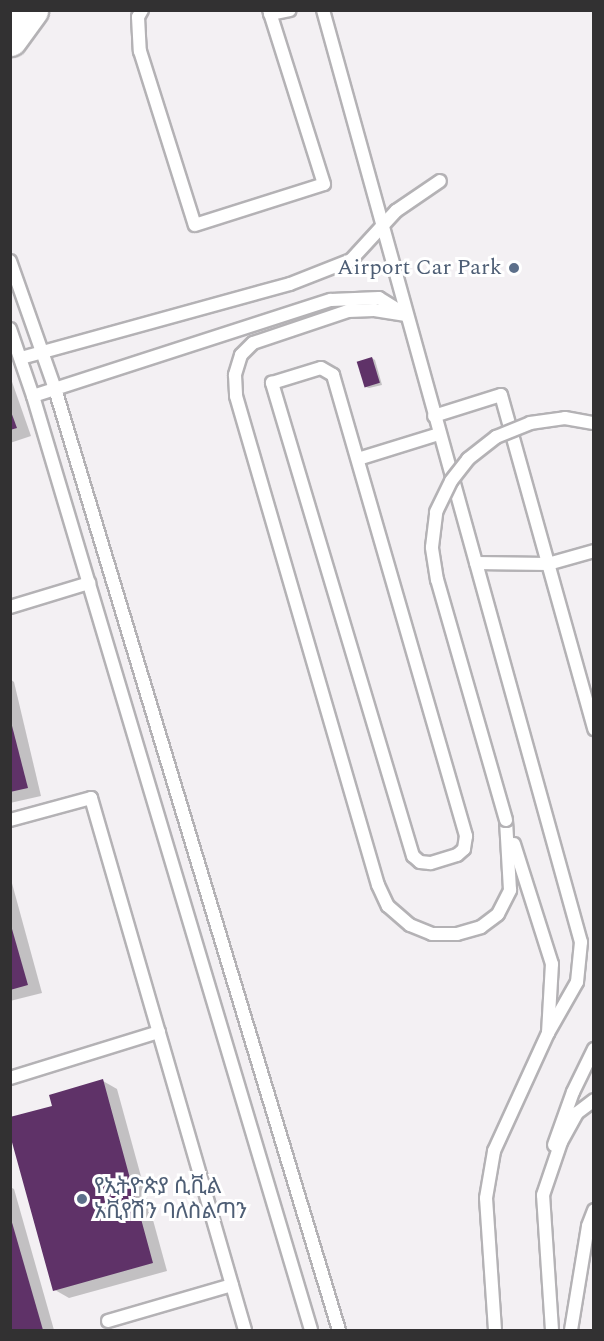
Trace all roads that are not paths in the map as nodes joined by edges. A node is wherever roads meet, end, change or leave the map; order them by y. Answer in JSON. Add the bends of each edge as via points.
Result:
{"nodes":[{"id":1,"x":31,"y":10,"type":"edge"},
{"id":2,"x":142,"y":10,"type":"edge"},
{"id":3,"x":290,"y":10,"type":"edge"},
{"id":4,"x":323,"y":10,"type":"edge"},
{"id":5,"x":270,"y":12,"type":"edge"},
{"id":6,"x":10,"y":39,"type":"edge"},
{"id":7,"x":440,"y":181,"type":"dead end"},
{"id":8,"x":382,"y":227,"type":"junction"},
{"id":9,"x":10,"y":261,"type":"edge"},
{"id":10,"x":406,"y":315,"type":"junction"},
{"id":11,"x":10,"y":329,"type":"edge"},
{"id":12,"x":42,"y":352,"type":"junction"},
{"id":13,"x":21,"y":358,"type":"junction"},
{"id":14,"x":55,"y":389,"type":"junction"},
{"id":15,"x":33,"y":396,"type":"junction"},
{"id":16,"x":434,"y":416,"type":"junction"},
{"id":17,"x":594,"y":423,"type":"edge"},
{"id":18,"x":439,"y":434,"type":"junction"},
{"id":19,"x":358,"y":459,"type":"junction"},
{"id":20,"x":594,"y":551,"type":"edge"},
{"id":21,"x":476,"y":563,"type":"junction"},
{"id":22,"x":548,"y":564,"type":"junction"},
{"id":23,"x":89,"y":583,"type":"junction"},
{"id":24,"x":10,"y":607,"type":"edge"},
{"id":25,"x":594,"y":729,"type":"edge"},
{"id":26,"x":10,"y":820,"type":"edge"},
{"id":27,"x":506,"y":820,"type":"junction"},
{"id":28,"x":159,"y":1032,"type":"junction"},
{"id":29,"x":548,"y":1033,"type":"junction"},
{"id":30,"x":594,"y":1049,"type":"edge"},
{"id":31,"x":10,"y":1078,"type":"edge"},
{"id":32,"x":594,"y":1100,"type":"edge"},
{"id":33,"x":543,"y":1196,"type":"junction"},
{"id":34,"x":594,"y":1210,"type":"edge"},
{"id":35,"x":232,"y":1285,"type":"junction"},
{"id":36,"x":108,"y":1321,"type":"dead end"},
{"id":37,"x":245,"y":1330,"type":"edge"},
{"id":38,"x":311,"y":1330,"type":"edge"},
{"id":39,"x":339,"y":1330,"type":"edge"},
{"id":40,"x":495,"y":1330,"type":"edge"},
{"id":41,"x":552,"y":1330,"type":"edge"},
{"id":42,"x":571,"y":1330,"type":"edge"}],
"edges":[{"from":1,"to":6,"type":"main road"},
{"from":2,"to":5,"type":"lane","via":[[138,17],[140,51],[195,225],[324,184]]},
{"from":3,"to":5,"type":"lane"},
{"from":4,"to":8,"type":"lane"},
{"from":7,"to":8,"type":"lane","via":[[406,202]]},
{"from":8,"to":10,"type":"lane"},
{"from":8,"to":12,"type":"lane","via":[[351,260],[290,284]]},
{"from":9,"to":12,"type":"lane"},
{"from":10,"to":14,"type":"lane","via":[[379,298],[331,300]]},
{"from":10,"to":16,"type":"lane"},
{"from":10,"to":27,"type":"lane","via":[[348,311],[253,343],[241,355],[236,396],[378,885],[388,906],[410,925],[432,934],[457,934],[481,927],[498,914],[510,890]]},
{"from":11,"to":13,"type":"lane"},
{"from":12,"to":13,"type":"lane"},
{"from":12,"to":14,"type":"lane"},
{"from":13,"to":15,"type":"lane"},
{"from":14,"to":15,"type":"lane"},
{"from":14,"to":39,"type":"lane"},
{"from":15,"to":23,"type":"lane"},
{"from":16,"to":18,"type":"lane"},
{"from":16,"to":22,"type":"lane","via":[[501,395]]},
{"from":17,"to":27,"type":"lane","bridge":true,"via":[[565,418],[530,423],[496,437],[468,459],[451,481],[436,512],[432,547],[437,580]]},
{"from":18,"to":19,"type":"lane"},
{"from":18,"to":21,"type":"lane"},
{"from":19,"to":19,"type":"lane","via":[[333,375],[321,368],[272,383],[413,856],[430,863],[457,855],[464,849],[466,836]]},
{"from":20,"to":22,"type":"lane"},
{"from":21,"to":22,"type":"lane"},
{"from":21,"to":29,"type":"lane","via":[[581,942],[578,982]]},
{"from":22,"to":25,"type":"lane"},
{"from":23,"to":24,"type":"lane"},
{"from":23,"to":38,"type":"lane"},
{"from":26,"to":28,"type":"lane","via":[[91,798]]},
{"from":27,"to":29,"type":"lane","via":[[552,964]]},
{"from":28,"to":31,"type":"lane"},
{"from":28,"to":35,"type":"lane"},
{"from":29,"to":40,"type":"lane","via":[[495,1151],[486,1198]]},
{"from":30,"to":33,"type":"lane","via":[[555,1139]]},
{"from":32,"to":33,"type":"lane","via":[[578,1113],[561,1142]]},
{"from":33,"to":41,"type":"lane"},
{"from":34,"to":42,"type":"lane"},
{"from":35,"to":36,"type":"lane"},
{"from":35,"to":37,"type":"lane"}]}
